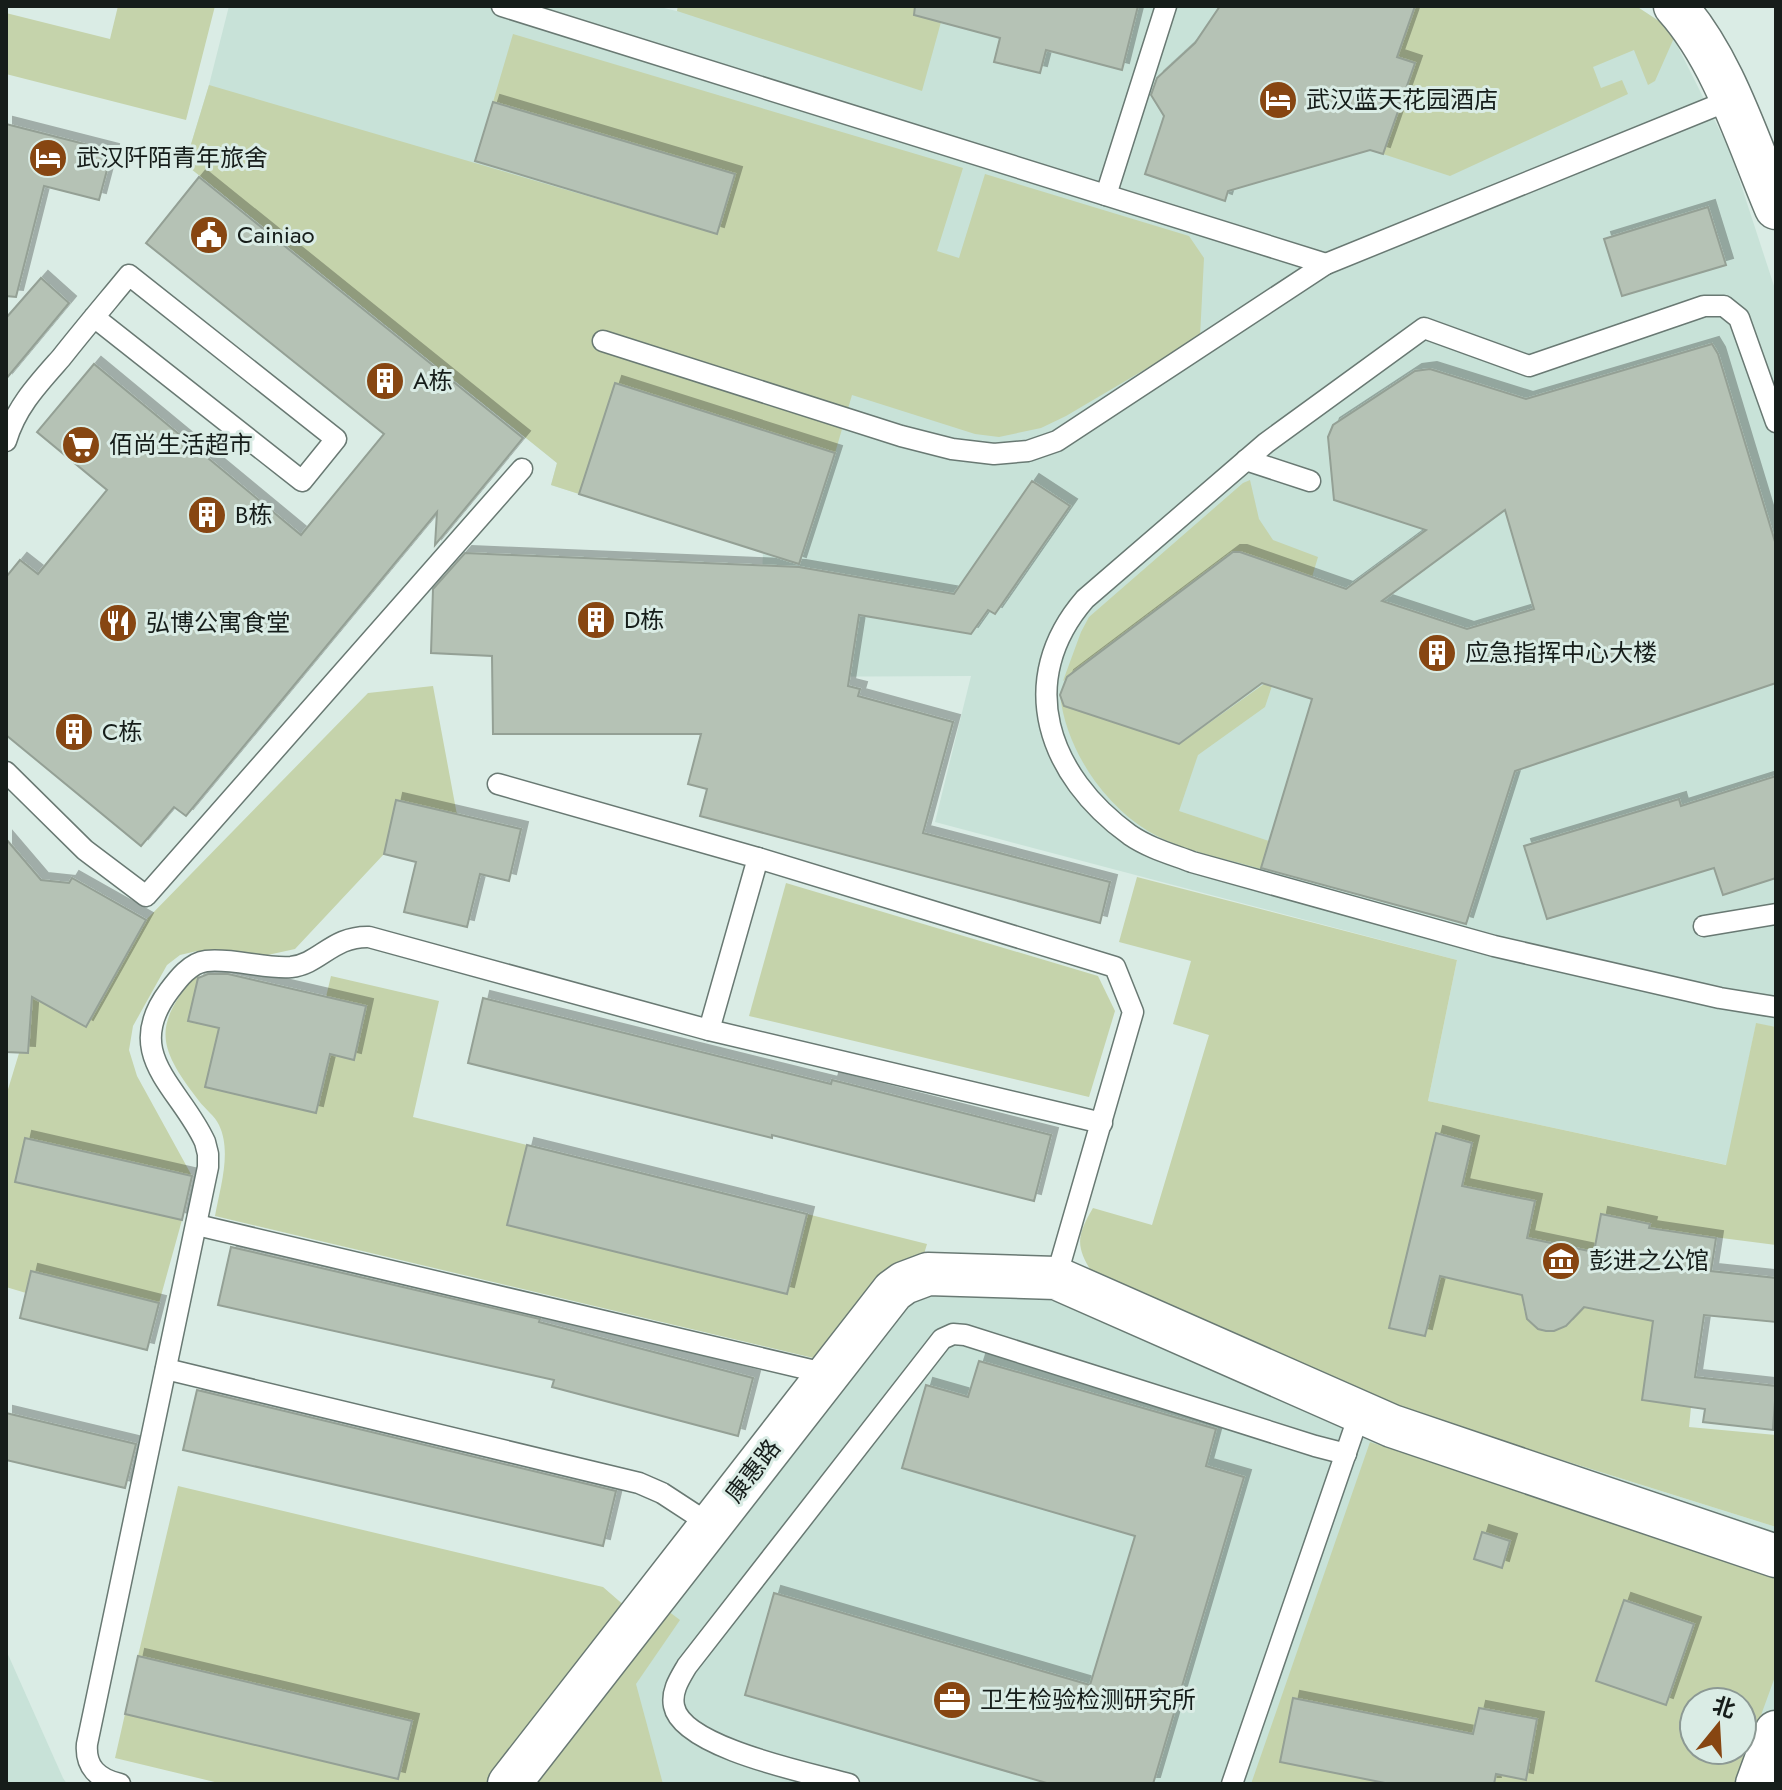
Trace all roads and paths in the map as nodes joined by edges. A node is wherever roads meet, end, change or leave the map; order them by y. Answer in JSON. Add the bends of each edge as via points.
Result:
{"nodes":[{"id":1,"x":502,"y":6,"type":"edge"},
{"id":2,"x":1166,"y":6,"type":"edge"},
{"id":3,"x":1675,"y":6,"type":"edge"},
{"id":4,"x":1730,"y":100,"type":"junction"},
{"id":5,"x":1106,"y":195,"type":"junction"},
{"id":6,"x":1776,"y":208,"type":"edge"},
{"id":7,"x":1326,"y":264,"type":"junction"},
{"id":8,"x":94,"y":317,"type":"junction"},
{"id":9,"x":603,"y":341,"type":"dead end"},
{"id":10,"x":1775,"y":419,"type":"edge"},
{"id":11,"x":6,"y":441,"type":"edge"},
{"id":12,"x":1246,"y":460,"type":"junction"},
{"id":13,"x":522,"y":469,"type":"dead end"},
{"id":14,"x":1310,"y":481,"type":"dead end"},
{"id":15,"x":6,"y":772,"type":"edge"},
{"id":16,"x":498,"y":784,"type":"dead end"},
{"id":17,"x":758,"y":858,"type":"junction"},
{"id":18,"x":1776,"y":914,"type":"edge"},
{"id":19,"x":1704,"y":926,"type":"dead end"},
{"id":20,"x":1776,"y":1007,"type":"edge"},
{"id":21,"x":709,"y":1030,"type":"junction"},
{"id":22,"x":1102,"y":1123,"type":"junction"},
{"id":23,"x":197,"y":1225,"type":"junction"},
{"id":24,"x":1056,"y":1278,"type":"junction"},
{"id":25,"x":166,"y":1369,"type":"junction"},
{"id":26,"x":828,"y":1374,"type":"junction"},
{"id":27,"x":1360,"y":1412,"type":"junction"},
{"id":28,"x":1346,"y":1454,"type":"junction"},
{"id":29,"x":711,"y":1525,"type":"junction"},
{"id":30,"x":1776,"y":1556,"type":"edge"},
{"id":31,"x":1776,"y":1732,"type":"edge"},
{"id":32,"x":120,"y":1784,"type":"edge"},
{"id":33,"x":509,"y":1784,"type":"edge"},
{"id":34,"x":849,"y":1784,"type":"edge"},
{"id":35,"x":1232,"y":1784,"type":"edge"},
{"id":36,"x":1757,"y":1784,"type":"edge"}],
"edges":[{"from":1,"to":5,"type":"lane"},
{"from":2,"to":5,"type":"lane"},
{"from":3,"to":4,"type":"street","via":[[1695,28]]},
{"from":4,"to":6,"type":"street"},
{"from":4,"to":7,"type":"lane"},
{"from":5,"to":7,"type":"lane"},
{"from":7,"to":9,"type":"lane","via":[[1057,441],[1028,451],[966,451],[901,436]]},
{"from":8,"to":8,"type":"lane","via":[[302,481],[336,439],[129,275]]},
{"from":8,"to":11,"type":"lane","via":[[21,405]]},
{"from":10,"to":12,"type":"lane","via":[[1739,318],[1715,305],[1529,366],[1424,328]]},
{"from":12,"to":14,"type":"lane"},
{"from":12,"to":20,"type":"lane","via":[[1085,599],[1059,636],[1047,674],[1047,719],[1064,759],[1092,801],[1132,836],[1192,862],[1494,946]]},
{"from":13,"to":15,"type":"lane","via":[[146,896],[85,850]]},
{"from":16,"to":17,"type":"lane"},
{"from":17,"to":21,"type":"lane"},
{"from":17,"to":22,"type":"lane","via":[[1115,967],[1133,1012]]},
{"from":18,"to":19,"type":"lane"},
{"from":21,"to":22,"type":"lane"},
{"from":21,"to":23,"type":"lane","via":[[369,937],[345,940],[297,966],[202,962],[164,998],[149,1035],[157,1068],[200,1131],[208,1154]]},
{"from":22,"to":24,"type":"lane"},
{"from":23,"to":25,"type":"lane"},
{"from":23,"to":26,"type":"lane"},
{"from":24,"to":26,"type":"street","name":"康惠路","via":[[916,1277],[893,1291]]},
{"from":24,"to":27,"type":"street"},
{"from":25,"to":29,"type":"lane","via":[[639,1483]]},
{"from":25,"to":32,"type":"lane","via":[[87,1744],[91,1767]]},
{"from":26,"to":29,"type":"street","name":"康惠路"},
{"from":27,"to":28,"type":"lane"},
{"from":27,"to":30,"type":"street"},
{"from":28,"to":34,"type":"lane","via":[[965,1335],[942,1339],[687,1666],[675,1692],[680,1721],[706,1740]]},
{"from":28,"to":35,"type":"lane"},
{"from":29,"to":33,"type":"street","name":"康惠路"},
{"from":31,"to":36,"type":"street"}]}
